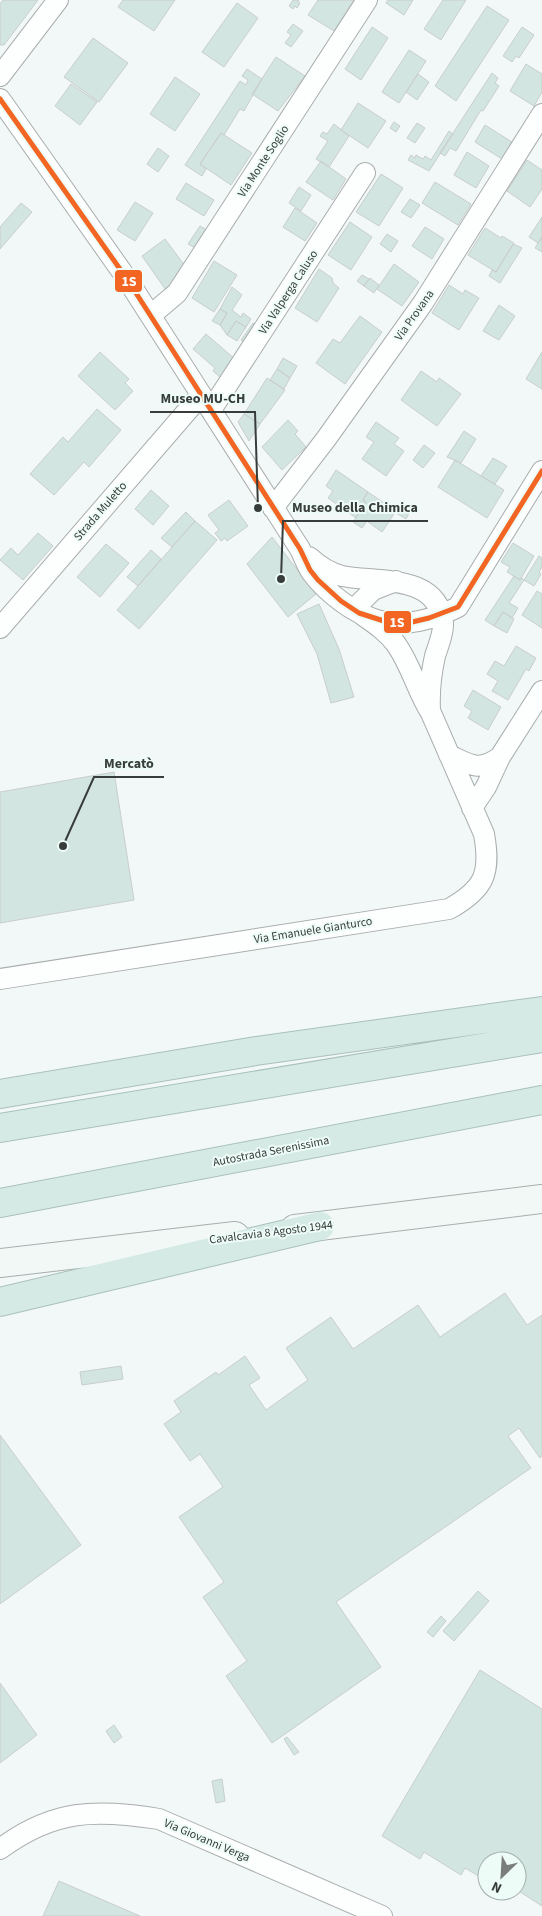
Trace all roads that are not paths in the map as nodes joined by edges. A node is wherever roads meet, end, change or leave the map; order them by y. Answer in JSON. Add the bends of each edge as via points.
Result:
{"nodes":[{"id":1,"x":58,"y":0,"type":"edge"},
{"id":2,"x":367,"y":0,"type":"edge"},
{"id":3,"x":0,"y":76,"type":"edge"},
{"id":4,"x":0,"y":99,"type":"edge"},
{"id":5,"x":542,"y":114,"type":"edge"},
{"id":6,"x":365,"y":173,"type":"dead end"},
{"id":7,"x":151,"y":315,"type":"junction"},
{"id":8,"x":206,"y":402,"type":"junction"},
{"id":9,"x":542,"y":471,"type":"edge"},
{"id":10,"x":273,"y":508,"type":"junction"},
{"id":11,"x":300,"y":549,"type":"junction"},
{"id":12,"x":396,"y":581,"type":"junction"},
{"id":13,"x":354,"y":609,"type":"junction"},
{"id":14,"x":442,"y":615,"type":"junction"},
{"id":15,"x":0,"y":628,"type":"edge"},
{"id":16,"x":542,"y":691,"type":"edge"},
{"id":17,"x":431,"y":713,"type":"junction"},
{"id":18,"x":449,"y":755,"type":"junction"},
{"id":19,"x":500,"y":757,"type":"junction"},
{"id":20,"x":472,"y":808,"type":"junction"},
{"id":21,"x":0,"y":978,"type":"edge"},
{"id":22,"x":542,"y":1011,"type":"edge"},
{"id":23,"x":542,"y":1038,"type":"edge"},
{"id":24,"x":0,"y":1094,"type":"edge"},
{"id":25,"x":542,"y":1100,"type":"edge"},
{"id":26,"x":0,"y":1128,"type":"edge"},
{"id":27,"x":542,"y":1200,"type":"edge"},
{"id":28,"x":0,"y":1203,"type":"edge"},
{"id":29,"x":320,"y":1226,"type":"junction"},
{"id":30,"x":0,"y":1263,"type":"edge"},
{"id":31,"x":0,"y":1302,"type":"edge"},
{"id":32,"x":0,"y":1849,"type":"edge"},
{"id":33,"x":382,"y":1916,"type":"edge"}],
"edges":[{"from":1,"to":3,"type":"street"},
{"from":2,"to":7,"type":"street","name":"Via Monte Soglio","via":[[183,285]]},
{"from":4,"to":7,"type":"street"},
{"from":5,"to":10,"type":"street","name":"Via Provana","via":[[423,303]]},
{"from":6,"to":8,"type":"street","name":"Via Valperga Caluso"},
{"from":7,"to":8,"type":"street"},
{"from":8,"to":10,"type":"street"},
{"from":8,"to":15,"type":"street","name":"Strada Muletto"},
{"from":9,"to":14,"type":"street","via":[[458,607]]},
{"from":10,"to":11,"type":"street"},
{"from":11,"to":12,"type":"street","via":[[329,572]]},
{"from":11,"to":13,"type":"street","via":[[311,572]]},
{"from":12,"to":13,"type":"street","via":[[373,590]]},
{"from":12,"to":14,"type":"street","via":[[426,592]]},
{"from":13,"to":14,"type":"street","via":[[377,620],[392,622],[425,620]]},
{"from":13,"to":17,"type":"street","via":[[395,642]]},
{"from":14,"to":17,"type":"street","via":[[444,625],[429,690]]},
{"from":16,"to":19,"type":"street"},
{"from":17,"to":18,"type":"street","name":"Via Emanuele Gianturco"},
{"from":18,"to":19,"type":"street","via":[[481,767]]},
{"from":18,"to":20,"type":"street","name":"Via Emanuele Gianturco"},
{"from":19,"to":20,"type":"street"},
{"from":20,"to":21,"type":"street","name":"Via Emanuele Gianturco","via":[[484,834],[488,854],[486,869],[480,886],[467,899],[449,908]]},
{"from":22,"to":24,"type":"highway","via":[[256,1051]]},
{"from":23,"to":26,"type":"highway"},
{"from":25,"to":28,"type":"highway","name":"Autostrada Serenissima"},
{"from":27,"to":29,"type":"main road","name":"Cavalcavia 8 Agosto 1944"},
{"from":29,"to":30,"type":"main road","name":"Cavalcavia 8 Agosto 1944"},
{"from":29,"to":31,"type":"highway"},
{"from":32,"to":33,"type":"street","name":"Via Giovanni Verga","via":[[28,1830],[63,1816],[122,1813],[159,1819]]}]}
